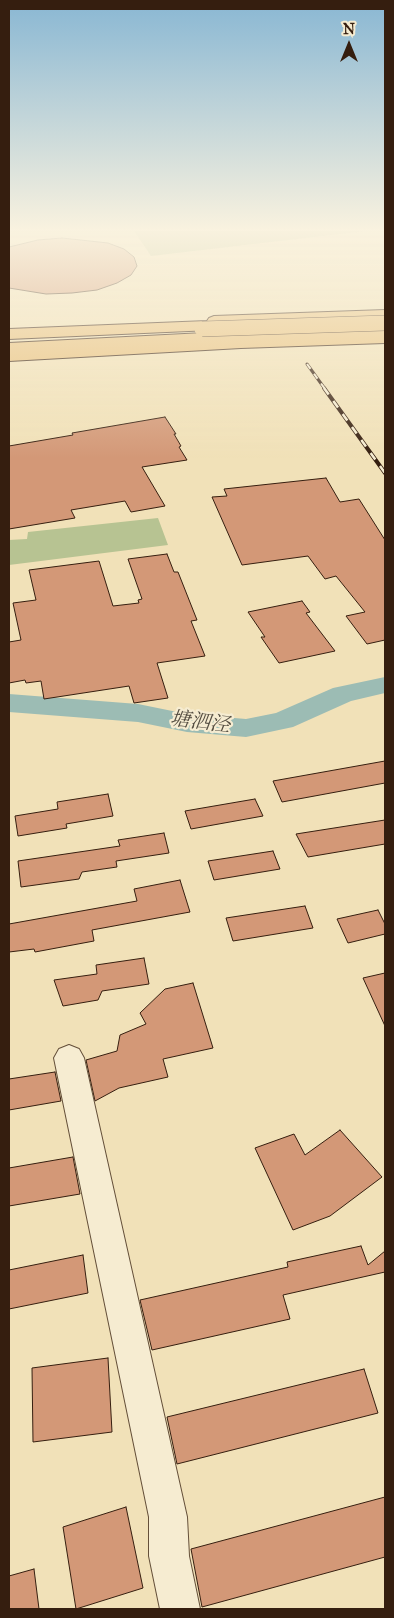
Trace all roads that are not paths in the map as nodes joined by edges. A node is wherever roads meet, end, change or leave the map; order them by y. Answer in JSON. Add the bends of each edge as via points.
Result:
{"nodes":[{"id":1,"x":385,"y":315,"type":"edge"},
{"id":2,"x":385,"y":322,"type":"edge"},
{"id":3,"x":9,"y":329,"type":"edge"},
{"id":4,"x":9,"y":334,"type":"edge"},
{"id":5,"x":385,"y":334,"type":"edge"},
{"id":6,"x":9,"y":338,"type":"edge"},
{"id":7,"x":9,"y":343,"type":"edge"},
{"id":8,"x":9,"y":348,"type":"edge"},
{"id":9,"x":9,"y":354,"type":"edge"},
{"id":10,"x":68,"y":1058,"type":"dead end"},
{"id":11,"x":180,"y":1609,"type":"edge"}],
"edges":[{"from":1,"to":3,"type":"main road"},
{"from":2,"to":4,"type":"main road","bridge":true,"via":[[259,323]]},
{"from":2,"to":6,"type":"main road","bridge":true},
{"from":2,"to":6,"type":"main road","bridge":true},
{"from":5,"to":7,"type":"main road"},
{"from":5,"to":8,"type":"main road","via":[[204,338]]},
{"from":5,"to":9,"type":"main road"},
{"from":10,"to":11,"type":"street","via":[[168,1517],[169,1556]]}]}
